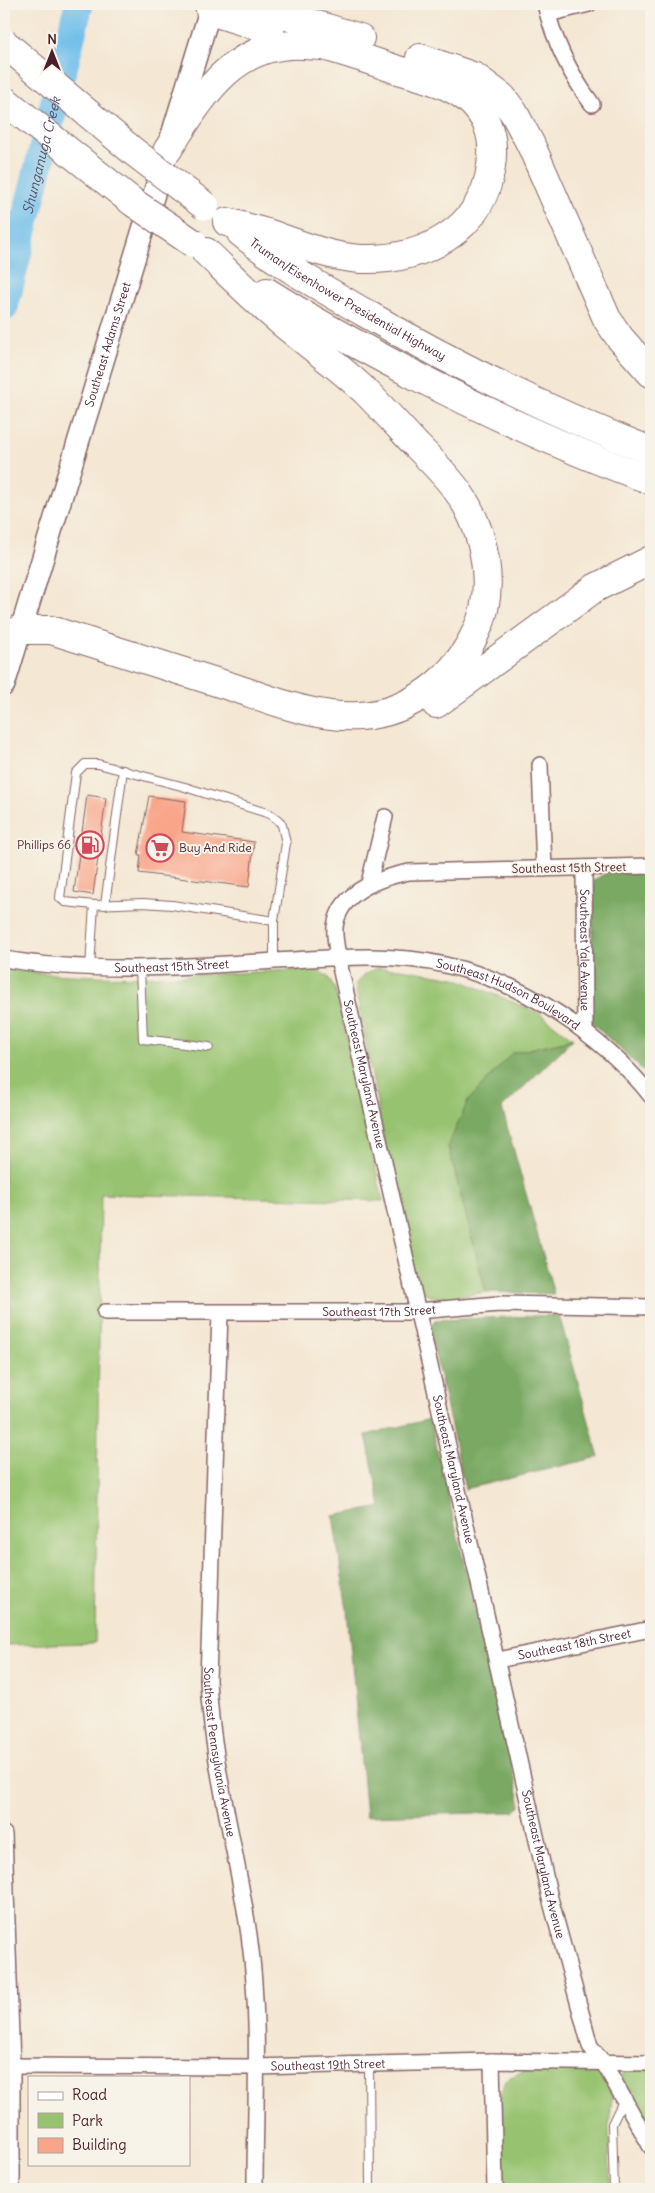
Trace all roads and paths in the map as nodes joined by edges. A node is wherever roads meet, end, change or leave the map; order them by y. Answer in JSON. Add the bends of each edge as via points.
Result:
{"nodes":[{"id":1,"x":247,"y":4,"type":"edge"},
{"id":2,"x":589,"y":4,"type":"edge"},
{"id":3,"x":211,"y":7,"type":"edge"},
{"id":4,"x":547,"y":9,"type":"edge"},
{"id":5,"x":4,"y":43,"type":"edge"},
{"id":6,"x":324,"y":47,"type":"junction"},
{"id":7,"x":4,"y":100,"type":"edge"},
{"id":8,"x":592,"y":104,"type":"dead end"},
{"id":9,"x":166,"y":151,"type":"junction"},
{"id":10,"x":227,"y":222,"type":"junction"},
{"id":11,"x":199,"y":247,"type":"junction"},
{"id":12,"x":651,"y":374,"type":"edge"},
{"id":13,"x":651,"y":451,"type":"edge"},
{"id":14,"x":651,"y":480,"type":"edge"},
{"id":15,"x":651,"y":560,"type":"edge"},
{"id":16,"x":19,"y":630,"type":"junction"},
{"id":17,"x":4,"y":685,"type":"edge"},
{"id":18,"x":540,"y":765,"type":"dead end"},
{"id":19,"x":122,"y":770,"type":"junction"},
{"id":20,"x":385,"y":817,"type":"dead end"},
{"id":21,"x":651,"y":866,"type":"edge"},
{"id":22,"x":584,"y":868,"type":"junction"},
{"id":23,"x":544,"y":869,"type":"junction"},
{"id":24,"x":369,"y":883,"type":"junction"},
{"id":25,"x":105,"y":904,"type":"junction"},
{"id":26,"x":94,"y":905,"type":"junction"},
{"id":27,"x":274,"y":921,"type":"junction"},
{"id":28,"x":338,"y":958,"type":"junction"},
{"id":29,"x":4,"y":959,"type":"edge"},
{"id":30,"x":274,"y":961,"type":"junction"},
{"id":31,"x":90,"y":967,"type":"junction"},
{"id":32,"x":140,"y":968,"type":"junction"},
{"id":33,"x":585,"y":1032,"type":"junction"},
{"id":34,"x":209,"y":1048,"type":"dead end"},
{"id":35,"x":651,"y":1096,"type":"edge"},
{"id":36,"x":651,"y":1307,"type":"edge"},
{"id":37,"x":417,"y":1311,"type":"junction"},
{"id":38,"x":106,"y":1312,"type":"dead end"},
{"id":39,"x":220,"y":1313,"type":"junction"},
{"id":40,"x":651,"y":1629,"type":"edge"},
{"id":41,"x":498,"y":1660,"type":"junction"},
{"id":42,"x":4,"y":1834,"type":"edge"},
{"id":43,"x":492,"y":2061,"type":"junction"},
{"id":44,"x":603,"y":2062,"type":"junction"},
{"id":45,"x":651,"y":2063,"type":"edge"},
{"id":46,"x":369,"y":2064,"type":"junction"},
{"id":47,"x":8,"y":2066,"type":"edge"},
{"id":48,"x":255,"y":2066,"type":"junction"},
{"id":49,"x":624,"y":2099,"type":"junction"},
{"id":50,"x":651,"y":2147,"type":"edge"},
{"id":51,"x":12,"y":2189,"type":"edge"},
{"id":52,"x":255,"y":2189,"type":"edge"},
{"id":53,"x":370,"y":2189,"type":"edge"},
{"id":54,"x":495,"y":2189,"type":"edge"},
{"id":55,"x":614,"y":2189,"type":"edge"}],
"edges":[{"from":1,"to":12,"type":"highway","via":[[457,69],[475,76],[502,97],[531,145],[607,319]]},
{"from":2,"to":4,"type":"street"},
{"from":3,"to":6,"type":"highway"},
{"from":3,"to":9,"type":"main road","name":"Southeast Adams Street"},
{"from":4,"to":8,"type":"street","via":[[566,66]]},
{"from":5,"to":10,"type":"highway","name":"Truman/Eisenhower Presidential Highway","bridge":true,"via":[[119,140]]},
{"from":6,"to":9,"type":"highway","via":[[288,44],[251,54],[236,63],[201,100]]},
{"from":6,"to":10,"type":"highway","via":[[441,83],[462,94],[480,111],[489,127],[494,150],[489,181],[481,201],[467,221],[449,236],[418,252],[382,258],[308,250],[267,233]]},
{"from":7,"to":11,"type":"highway","bridge":true,"via":[[111,185]]},
{"from":9,"to":16,"type":"main road","name":"Southeast Adams Street"},
{"from":10,"to":13,"type":"highway","name":"Truman/Eisenhower Presidential Highway","via":[[318,286],[464,368],[606,434]]},
{"from":11,"to":14,"type":"highway","via":[[290,307],[388,362],[527,431]]},
{"from":11,"to":16,"type":"highway","via":[[272,314],[366,392],[460,494],[478,533],[486,577],[485,604],[479,627],[455,668],[437,685],[404,705],[385,712],[345,716],[284,703],[51,630]]},
{"from":15,"to":16,"type":"highway","via":[[595,588],[454,693],[420,714],[394,724],[357,731],[312,727],[47,647]]},
{"from":16,"to":17,"type":"main road","name":"Southeast Adams Street"},
{"from":18,"to":23,"type":"street"},
{"from":19,"to":25,"type":"lane"},
{"from":19,"to":26,"type":"lane","via":[[91,763],[76,773],[60,898],[65,902]]},
{"from":19,"to":27,"type":"lane","via":[[242,805],[277,819],[282,825],[286,843]]},
{"from":20,"to":24,"type":"street"},
{"from":21,"to":22,"type":"street","name":"Southeast 15th Street"},
{"from":22,"to":23,"type":"street","name":"Southeast 15th Street"},
{"from":22,"to":33,"type":"street","name":"Southeast Yale Avenue"},
{"from":23,"to":24,"type":"street","name":"Southeast 15th Street","via":[[409,872]]},
{"from":24,"to":28,"type":"street","name":"Southeast Maryland Avenue","via":[[344,905],[338,916],[335,928]]},
{"from":25,"to":26,"type":"lane"},
{"from":25,"to":27,"type":"lane","via":[[172,905]]},
{"from":26,"to":31,"type":"lane"},
{"from":27,"to":30,"type":"lane"},
{"from":28,"to":30,"type":"street","name":"Southeast 15th Street"},
{"from":28,"to":33,"type":"street","name":"Southeast Hudson Boulevard","via":[[409,959],[444,964],[478,974],[542,1001]]},
{"from":28,"to":37,"type":"street","name":"Southeast Maryland Avenue"},
{"from":29,"to":31,"type":"street","name":"Southeast 15th Street"},
{"from":30,"to":32,"type":"street","name":"Southeast 15th Street"},
{"from":31,"to":32,"type":"street","name":"Southeast 15th Street"},
{"from":32,"to":34,"type":"lane","via":[[143,1039]]},
{"from":33,"to":35,"type":"street","name":"Southeast Hudson Boulevard","via":[[636,1077]]},
{"from":36,"to":37,"type":"street","name":"Southeast 17th Street","via":[[499,1304]]},
{"from":37,"to":39,"type":"street","name":"Southeast 17th Street"},
{"from":37,"to":41,"type":"street","name":"Southeast Maryland Avenue"},
{"from":38,"to":39,"type":"street","name":"Southeast 17th Street"},
{"from":39,"to":48,"type":"street","name":"Southeast Pennsylvania Avenue","via":[[208,1680],[213,1740],[254,1972]]},
{"from":40,"to":41,"type":"street","name":"Southeast 18th Street"},
{"from":41,"to":44,"type":"street","name":"Southeast Maryland Avenue","via":[[550,1898],[590,2046]]},
{"from":42,"to":47,"type":"street"},
{"from":43,"to":44,"type":"street","name":"Southeast 19th Street"},
{"from":43,"to":46,"type":"street","name":"Southeast 19th Street"},
{"from":43,"to":54,"type":"street"},
{"from":44,"to":45,"type":"street","name":"Southeast 19th Street"},
{"from":44,"to":49,"type":"street","name":"Southeast Maryland Avenue"},
{"from":46,"to":48,"type":"street","name":"Southeast 19th Street"},
{"from":46,"to":53,"type":"lane"},
{"from":47,"to":48,"type":"street","name":"Southeast 19th Street"},
{"from":47,"to":51,"type":"street"},
{"from":48,"to":52,"type":"street","name":"Southeast Pennsylvania Avenue"},
{"from":49,"to":50,"type":"street","name":"Southeast Maryland Avenue"},
{"from":49,"to":55,"type":"lane","via":[[612,2124]]}]}
